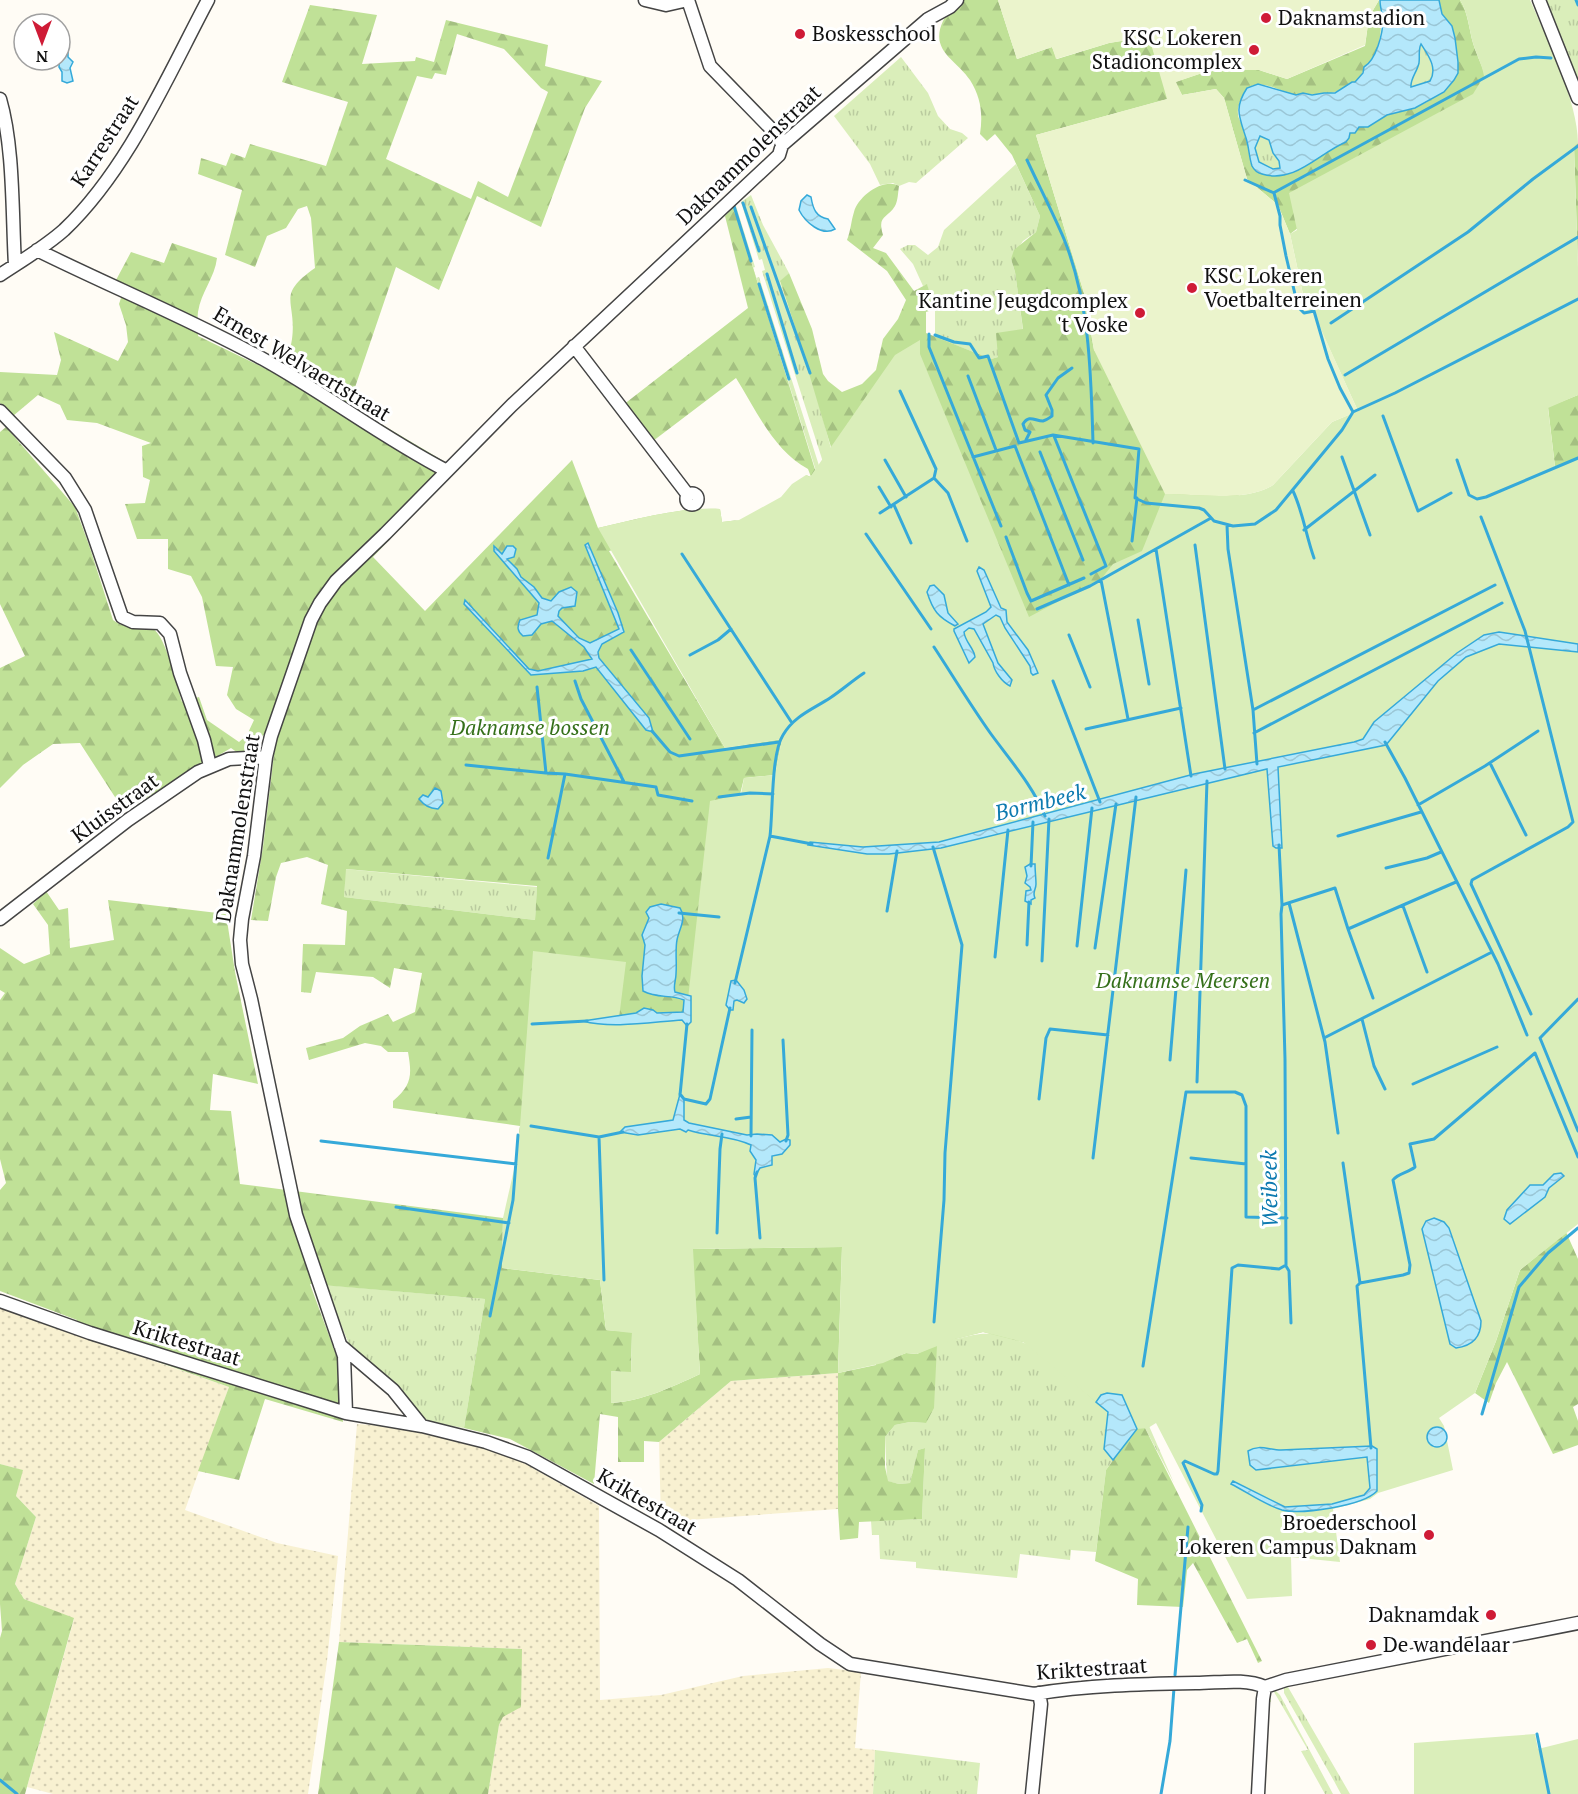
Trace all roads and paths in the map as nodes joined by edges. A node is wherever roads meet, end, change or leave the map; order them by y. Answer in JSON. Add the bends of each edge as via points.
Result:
{"nodes":[{"id":1,"x":208,"y":0,"type":"edge"},
{"id":2,"x":645,"y":0,"type":"edge"},
{"id":3,"x":688,"y":0,"type":"edge"},
{"id":4,"x":957,"y":0,"type":"edge"},
{"id":5,"x":1539,"y":0,"type":"edge"},
{"id":6,"x":1578,"y":98,"type":"edge"},
{"id":7,"x":0,"y":99,"type":"edge"},
{"id":8,"x":782,"y":145,"type":"junction"},
{"id":9,"x":6,"y":199,"type":"edge"},
{"id":10,"x":37,"y":250,"type":"junction"},
{"id":11,"x":15,"y":265,"type":"junction"},
{"id":12,"x":0,"y":275,"type":"edge"},
{"id":13,"x":574,"y":346,"type":"junction"},
{"id":14,"x":0,"y":411,"type":"edge"},
{"id":15,"x":447,"y":471,"type":"junction"},
{"id":16,"x":688,"y":495,"type":"dead end"},
{"id":17,"x":266,"y":757,"type":"junction"},
{"id":18,"x":210,"y":766,"type":"junction"},
{"id":19,"x":0,"y":920,"type":"edge"},
{"id":20,"x":0,"y":1301,"type":"edge"},
{"id":21,"x":339,"y":1345,"type":"junction"},
{"id":22,"x":346,"y":1413,"type":"junction"},
{"id":23,"x":422,"y":1426,"type":"junction"},
{"id":24,"x":1578,"y":1623,"type":"edge"},
{"id":25,"x":1265,"y":1687,"type":"junction"},
{"id":26,"x":1039,"y":1693,"type":"junction"},
{"id":27,"x":1032,"y":1794,"type":"edge"},
{"id":28,"x":1258,"y":1794,"type":"edge"}],
"edges":[{"from":1,"to":10,"type":"street","name":"Karrestraat","via":[[123,156],[70,223]]},
{"from":2,"to":3,"type":"street","via":[[666,5]]},
{"from":3,"to":8,"type":"street","via":[[710,66],[779,137]]},
{"from":4,"to":8,"type":"street","name":"Daknammolenstraat","via":[[928,19]]},
{"from":5,"to":6,"type":"street"},
{"from":7,"to":9,"type":"street","via":[[8,145]]},
{"from":8,"to":13,"type":"street","name":"Daknammolenstraat","via":[[779,155]]},
{"from":9,"to":11,"type":"street"},
{"from":10,"to":11,"type":"street","name":"Karrestraat"},
{"from":10,"to":15,"type":"street","name":"Ernest Welvaertstraat","via":[[203,327]]},
{"from":11,"to":12,"type":"street","name":"Karrestraat"},
{"from":13,"to":15,"type":"street","name":"Daknammolenstraat"},
{"from":13,"to":16,"type":"street"},
{"from":14,"to":18,"type":"street","via":[[65,478],[86,510],[122,617],[132,622],[160,622],[170,634]]},
{"from":15,"to":17,"type":"street","name":"Daknammolenstraat","via":[[336,581],[320,603],[301,646]]},
{"from":17,"to":18,"type":"street","name":"Kluisstraat","via":[[229,759]]},
{"from":17,"to":21,"type":"street","name":"Daknammolenstraat","via":[[242,919],[242,964],[296,1215]]},
{"from":18,"to":19,"type":"street","name":"Kluisstraat","via":[[120,826]]},
{"from":20,"to":22,"type":"street","name":"Kriktestraat"},
{"from":21,"to":22,"type":"street","name":"Daknammolenstraat","via":[[344,1356]]},
{"from":21,"to":23,"type":"street","via":[[393,1390]]},
{"from":22,"to":23,"type":"street","name":"Kriktestraat"},
{"from":23,"to":26,"type":"street","name":"Kriktestraat","via":[[486,1442],[528,1458],[584,1488],[738,1580],[850,1664]]},
{"from":24,"to":25,"type":"street"},
{"from":25,"to":26,"type":"street","name":"Kriktestraat","via":[[1248,1682],[1176,1683]]},
{"from":25,"to":28,"type":"street"},
{"from":26,"to":27,"type":"street"}]}
